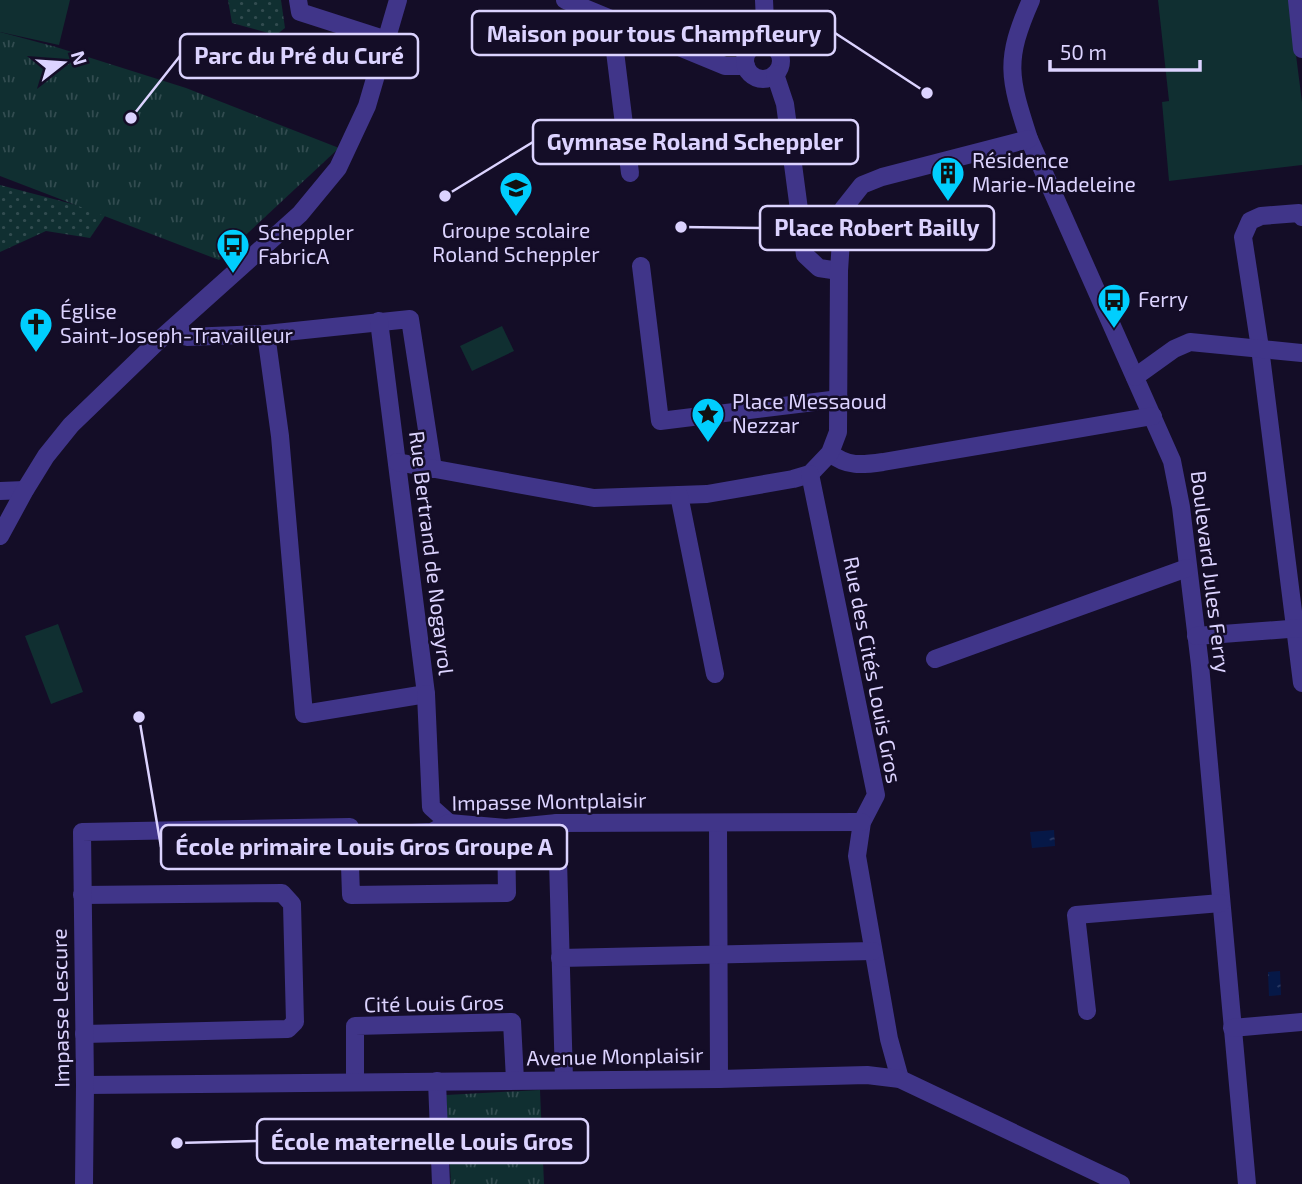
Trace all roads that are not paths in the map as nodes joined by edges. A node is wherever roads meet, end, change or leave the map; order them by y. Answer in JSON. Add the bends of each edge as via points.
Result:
{"nodes":[{"id":1,"x":298,"y":0,"type":"edge"},
{"id":2,"x":398,"y":0,"type":"edge"},
{"id":3,"x":565,"y":0,"type":"edge"},
{"id":4,"x":764,"y":0,"type":"edge"},
{"id":5,"x":1031,"y":0,"type":"edge"},
{"id":6,"x":1297,"y":0,"type":"edge"},
{"id":7,"x":611,"y":19,"type":"junction"},
{"id":8,"x":387,"y":40,"type":"junction"},
{"id":9,"x":766,"y":43,"type":"junction"},
{"id":10,"x":1302,"y":49,"type":"edge"},
{"id":11,"x":746,"y":66,"type":"junction"},
{"id":12,"x":775,"y":74,"type":"junction"},
{"id":13,"x":1029,"y":139,"type":"junction"},
{"id":14,"x":630,"y":173,"type":"dead end"},
{"id":15,"x":1302,"y":217,"type":"edge"},
{"id":16,"x":641,"y":266,"type":"dead end"},
{"id":17,"x":839,"y":271,"type":"junction"},
{"id":18,"x":379,"y":321,"type":"junction"},
{"id":19,"x":176,"y":326,"type":"junction"},
{"id":20,"x":266,"y":334,"type":"junction"},
{"id":21,"x":1260,"y":348,"type":"junction"},
{"id":22,"x":1302,"y":353,"type":"edge"},
{"id":23,"x":1135,"y":377,"type":"junction"},
{"id":24,"x":839,"y":399,"type":"junction"},
{"id":25,"x":1153,"y":416,"type":"junction"},
{"id":26,"x":830,"y":453,"type":"junction"},
{"id":27,"x":397,"y":461,"type":"junction"},
{"id":28,"x":433,"y":469,"type":"junction"},
{"id":29,"x":810,"y":474,"type":"junction"},
{"id":30,"x":24,"y":490,"type":"junction"},
{"id":31,"x":0,"y":491,"type":"edge"},
{"id":32,"x":679,"y":495,"type":"junction"},
{"id":33,"x":0,"y":537,"type":"edge"},
{"id":34,"x":1187,"y":568,"type":"junction"},
{"id":35,"x":1299,"y":628,"type":"edge"},
{"id":36,"x":1196,"y":636,"type":"junction"},
{"id":37,"x":935,"y":659,"type":"dead end"},
{"id":38,"x":715,"y":674,"type":"dead end"},
{"id":39,"x":1302,"y":683,"type":"edge"},
{"id":40,"x":426,"y":694,"type":"junction"},
{"id":41,"x":862,"y":822,"type":"junction"},
{"id":42,"x":449,"y":823,"type":"junction"},
{"id":43,"x":557,"y":823,"type":"junction"},
{"id":44,"x":718,"y":823,"type":"junction"},
{"id":45,"x":506,"y":828,"type":"junction"},
{"id":46,"x":82,"y":832,"type":"joint"},
{"id":47,"x":349,"y":836,"type":"junction"},
{"id":48,"x":82,"y":895,"type":"junction"},
{"id":49,"x":1221,"y":903,"type":"junction"},
{"id":50,"x":873,"y":951,"type":"junction"},
{"id":51,"x":719,"y":954,"type":"junction"},
{"id":52,"x":560,"y":958,"type":"junction"},
{"id":53,"x":1087,"y":1011,"type":"dead end"},
{"id":54,"x":1302,"y":1022,"type":"edge"},
{"id":55,"x":1232,"y":1028,"type":"junction"},
{"id":56,"x":85,"y":1034,"type":"junction"},
{"id":57,"x":719,"y":1079,"type":"junction"},
{"id":58,"x":900,"y":1079,"type":"junction"},
{"id":59,"x":515,"y":1080,"type":"junction"},
{"id":60,"x":564,"y":1080,"type":"junction"},
{"id":61,"x":438,"y":1081,"type":"junction"},
{"id":62,"x":355,"y":1082,"type":"junction"},
{"id":63,"x":85,"y":1085,"type":"junction"},
{"id":64,"x":84,"y":1184,"type":"edge"},
{"id":65,"x":441,"y":1184,"type":"edge"},
{"id":66,"x":1121,"y":1184,"type":"edge"},
{"id":67,"x":1247,"y":1184,"type":"edge"}],
"edges":[{"from":1,"to":8,"type":"street","via":[[299,12]]},
{"from":2,"to":8,"type":"street"},
{"from":3,"to":7,"type":"street"},
{"from":4,"to":9,"type":"street"},
{"from":5,"to":13,"type":"street","name":"Boulevard Jules Ferry","via":[[1011,63]]},
{"from":6,"to":10,"type":"street"},
{"from":7,"to":11,"type":"street","via":[[725,66]]},
{"from":7,"to":14,"type":"street"},
{"from":8,"to":19,"type":"street","via":[[367,106],[338,168],[300,214]]},
{"from":9,"to":11,"type":"street","via":[[750,49]]},
{"from":9,"to":12,"type":"street","via":[[776,48],[781,59]]},
{"from":11,"to":12,"type":"street","via":[[758,78]]},
{"from":12,"to":17,"type":"street","via":[[785,104],[805,255],[818,268]]},
{"from":13,"to":17,"type":"street","via":[[862,185],[842,209]]},
{"from":13,"to":23,"type":"street","name":"Boulevard Jules Ferry"},
{"from":15,"to":21,"type":"street","via":[[1299,213],[1261,216],[1250,221],[1243,237]]},
{"from":16,"to":24,"type":"street","via":[[660,421]]},
{"from":17,"to":24,"type":"street"},
{"from":18,"to":20,"type":"street"},
{"from":18,"to":27,"type":"street","name":"Rue Bertrand de Nogayrol"},
{"from":18,"to":28,"type":"street","via":[[410,319]]},
{"from":19,"to":20,"type":"street","via":[[187,337]]},
{"from":19,"to":30,"type":"street","via":[[71,425]]},
{"from":20,"to":40,"type":"street","name":"Rue Bertrand de Nogayrol","via":[[280,436],[304,714]]},
{"from":21,"to":22,"type":"street"},
{"from":21,"to":23,"type":"street","via":[[1190,342]]},
{"from":21,"to":35,"type":"street"},
{"from":23,"to":25,"type":"street","name":"Boulevard Jules Ferry"},
{"from":24,"to":26,"type":"street","via":[[838,432]]},
{"from":25,"to":26,"type":"street","via":[[857,466]]},
{"from":25,"to":34,"type":"street","name":"Boulevard Jules Ferry","via":[[1172,461]]},
{"from":26,"to":29,"type":"street"},
{"from":27,"to":28,"type":"street"},
{"from":27,"to":40,"type":"street","name":"Rue Bertrand de Nogayrol"},
{"from":28,"to":32,"type":"street","via":[[594,498]]},
{"from":29,"to":32,"type":"street"},
{"from":29,"to":41,"type":"street","name":"Rue des Cités Louis Gros","via":[[876,795]]},
{"from":30,"to":31,"type":"street"},
{"from":30,"to":33,"type":"street"},
{"from":32,"to":38,"type":"street"},
{"from":34,"to":36,"type":"street","name":"Boulevard Jules Ferry"},
{"from":34,"to":37,"type":"street"},
{"from":35,"to":36,"type":"street"},
{"from":35,"to":39,"type":"street"},
{"from":36,"to":49,"type":"street","name":"Boulevard Jules Ferry"},
{"from":40,"to":42,"type":"street","via":[[431,807]]},
{"from":41,"to":44,"type":"street","name":"Impasse Montplaisir"},
{"from":41,"to":50,"type":"street","name":"Rue des Cités Louis Gros","via":[[856,856]]},
{"from":42,"to":45,"type":"street","name":"Impasse Montplaisir"},
{"from":42,"to":47,"type":"street","name":"Impasse Montplaisir","via":[[432,832]]},
{"from":43,"to":44,"type":"street","name":"Impasse Montplaisir"},
{"from":43,"to":45,"type":"street","name":"Impasse Montplaisir"},
{"from":43,"to":52,"type":"street"},
{"from":44,"to":51,"type":"street"},
{"from":45,"to":47,"type":"street","via":[[507,893],[351,895]]},
{"from":46,"to":47,"type":"street","name":"Impasse Montplaisir","via":[[350,827]]},
{"from":46,"to":48,"type":"street","name":"Impasse Lescure"},
{"from":48,"to":56,"type":"street","name":"Impasse Lescure"},
{"from":48,"to":56,"type":"street","via":[[282,893],[292,904],[295,1021],[288,1029]]},
{"from":49,"to":53,"type":"street","via":[[1076,915]]},
{"from":49,"to":55,"type":"street","name":"Boulevard Jules Ferry"},
{"from":50,"to":51,"type":"street"},
{"from":50,"to":58,"type":"street","name":"Rue des Cités Louis Gros"},
{"from":51,"to":52,"type":"street"},
{"from":51,"to":57,"type":"street"},
{"from":52,"to":60,"type":"street"},
{"from":54,"to":55,"type":"street"},
{"from":55,"to":67,"type":"street","name":"Boulevard Jules Ferry"},
{"from":56,"to":63,"type":"street","name":"Impasse Lescure"},
{"from":57,"to":58,"type":"street","name":"Avenue Monplaisir","via":[[867,1075]]},
{"from":57,"to":60,"type":"street","name":"Avenue Monplaisir"},
{"from":58,"to":66,"type":"street","name":"Avenue Monplaisir"},
{"from":59,"to":60,"type":"street","name":"Avenue Monplaisir"},
{"from":59,"to":61,"type":"street","name":"Avenue Monplaisir"},
{"from":59,"to":62,"type":"street","name":"Cité Louis Gros","via":[[512,1023],[355,1026]]},
{"from":61,"to":62,"type":"street","name":"Avenue Monplaisir"},
{"from":61,"to":65,"type":"street"},
{"from":62,"to":63,"type":"street","name":"Avenue Monplaisir"},
{"from":63,"to":64,"type":"street","name":"Impasse Lescure"}]}
